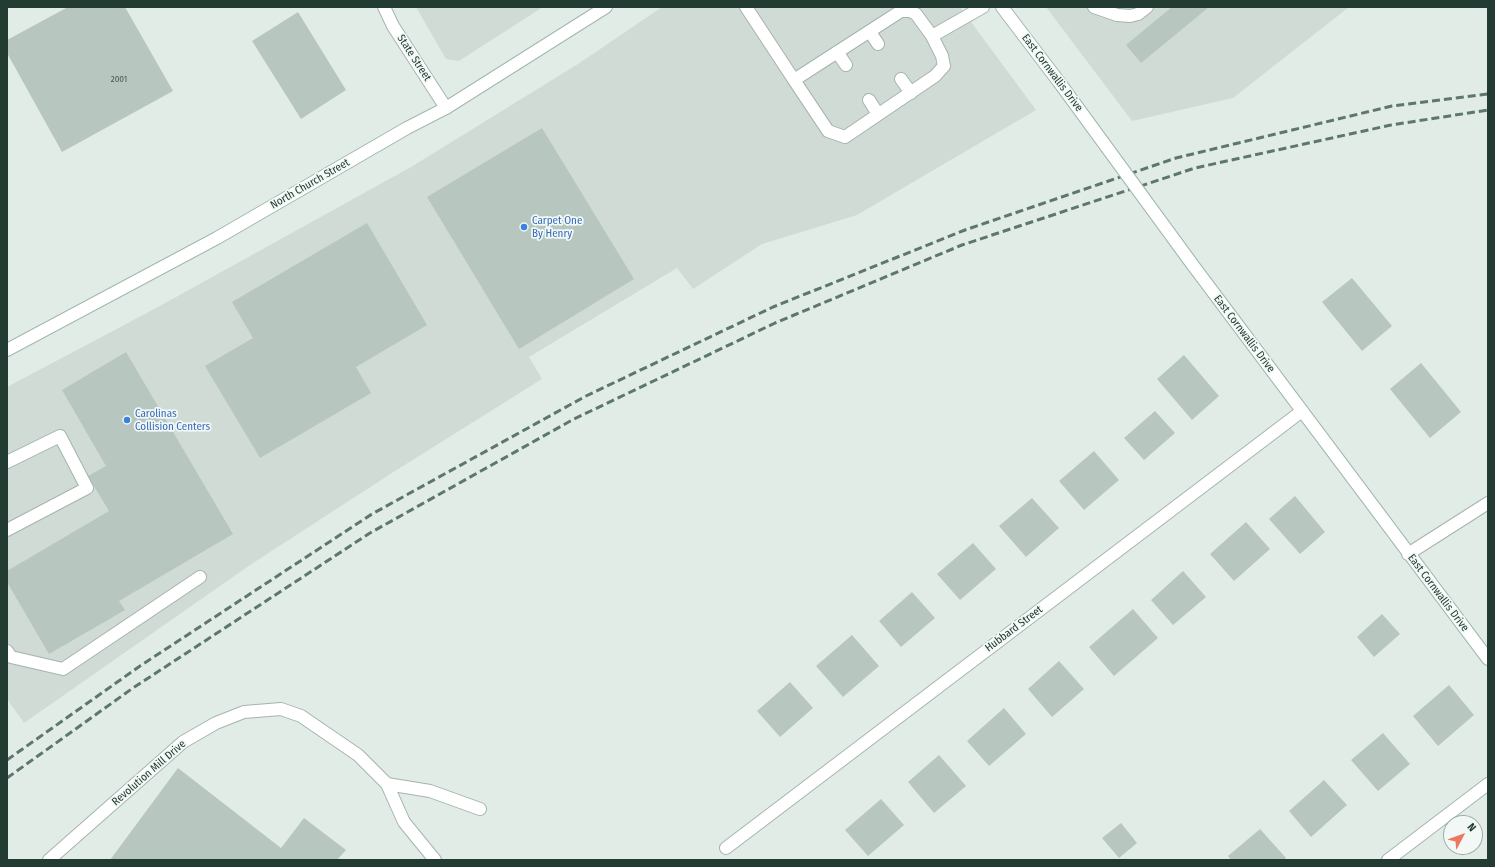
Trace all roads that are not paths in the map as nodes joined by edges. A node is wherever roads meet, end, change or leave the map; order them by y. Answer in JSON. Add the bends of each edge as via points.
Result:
{"nodes":[{"id":1,"x":384,"y":7,"type":"edge"},
{"id":2,"x":606,"y":7,"type":"edge"},
{"id":3,"x":746,"y":7,"type":"edge"},
{"id":4,"x":983,"y":7,"type":"edge"},
{"id":5,"x":1002,"y":7,"type":"edge"},
{"id":6,"x":1094,"y":7,"type":"edge"},
{"id":7,"x":1147,"y":7,"type":"edge"},
{"id":8,"x":870,"y":32,"type":"junction"},
{"id":9,"x":932,"y":36,"type":"junction"},
{"id":10,"x":878,"y":44,"type":"dead end"},
{"id":11,"x":837,"y":52,"type":"junction"},
{"id":12,"x":846,"y":66,"type":"dead end"},
{"id":13,"x":901,"y":79,"type":"dead end"},
{"id":14,"x":794,"y":80,"type":"junction"},
{"id":15,"x":911,"y":93,"type":"junction"},
{"id":16,"x":869,"y":100,"type":"dead end"},
{"id":17,"x":446,"y":108,"type":"junction"},
{"id":18,"x":878,"y":114,"type":"junction"},
{"id":19,"x":7,"y":350,"type":"edge"},
{"id":20,"x":1302,"y":411,"type":"junction"},
{"id":21,"x":7,"y":462,"type":"edge"},
{"id":22,"x":1488,"y":503,"type":"edge"},
{"id":23,"x":7,"y":530,"type":"edge"},
{"id":24,"x":1408,"y":554,"type":"junction"},
{"id":25,"x":200,"y":577,"type":"dead end"},
{"id":26,"x":7,"y":651,"type":"edge"},
{"id":27,"x":1488,"y":659,"type":"edge"},
{"id":28,"x":387,"y":784,"type":"junction"},
{"id":29,"x":1488,"y":784,"type":"edge"},
{"id":30,"x":480,"y":809,"type":"dead end"},
{"id":31,"x":726,"y":848,"type":"dead end"},
{"id":32,"x":49,"y":860,"type":"edge"},
{"id":33,"x":435,"y":860,"type":"edge"},
{"id":34,"x":1388,"y":860,"type":"edge"}],
"edges":[{"from":1,"to":17,"type":"main road","name":"State Street","via":[[393,26]]},
{"from":2,"to":17,"type":"main road","name":"North Church Street"},
{"from":3,"to":14,"type":"main road"},
{"from":4,"to":9,"type":"main road"},
{"from":5,"to":20,"type":"main road","name":"East Cornwallis Drive","bridge":true},
{"from":6,"to":7,"type":"main road","via":[[1117,15],[1130,16]]},
{"from":8,"to":9,"type":"main road","via":[[901,11],[910,11],[916,14]]},
{"from":8,"to":10,"type":"main road"},
{"from":8,"to":11,"type":"main road"},
{"from":9,"to":15,"type":"main road","via":[[944,66],[935,76]]},
{"from":11,"to":12,"type":"main road"},
{"from":11,"to":14,"type":"main road"},
{"from":13,"to":15,"type":"main road"},
{"from":14,"to":18,"type":"main road","via":[[828,131],[837,135],[845,137]]},
{"from":15,"to":18,"type":"main road"},
{"from":16,"to":18,"type":"main road"},
{"from":17,"to":19,"type":"main road","name":"North Church Street","via":[[217,238]]},
{"from":20,"to":24,"type":"main road","name":"East Cornwallis Drive"},
{"from":20,"to":31,"type":"main road","name":"Hubbard Street"},
{"from":21,"to":23,"type":"main road","via":[[60,436],[87,488]]},
{"from":22,"to":24,"type":"main road"},
{"from":24,"to":27,"type":"main road","name":"East Cornwallis Drive"},
{"from":25,"to":26,"type":"main road","via":[[63,669],[11,657]]},
{"from":28,"to":30,"type":"main road","via":[[430,791]]},
{"from":28,"to":32,"type":"main road","name":"Revolution Mill Drive","via":[[358,755],[302,716],[281,708],[244,712],[216,723],[183,742]]},
{"from":28,"to":33,"type":"main road","name":"Revolution Mill Drive","via":[[404,822]]},
{"from":29,"to":34,"type":"main road"}]}
